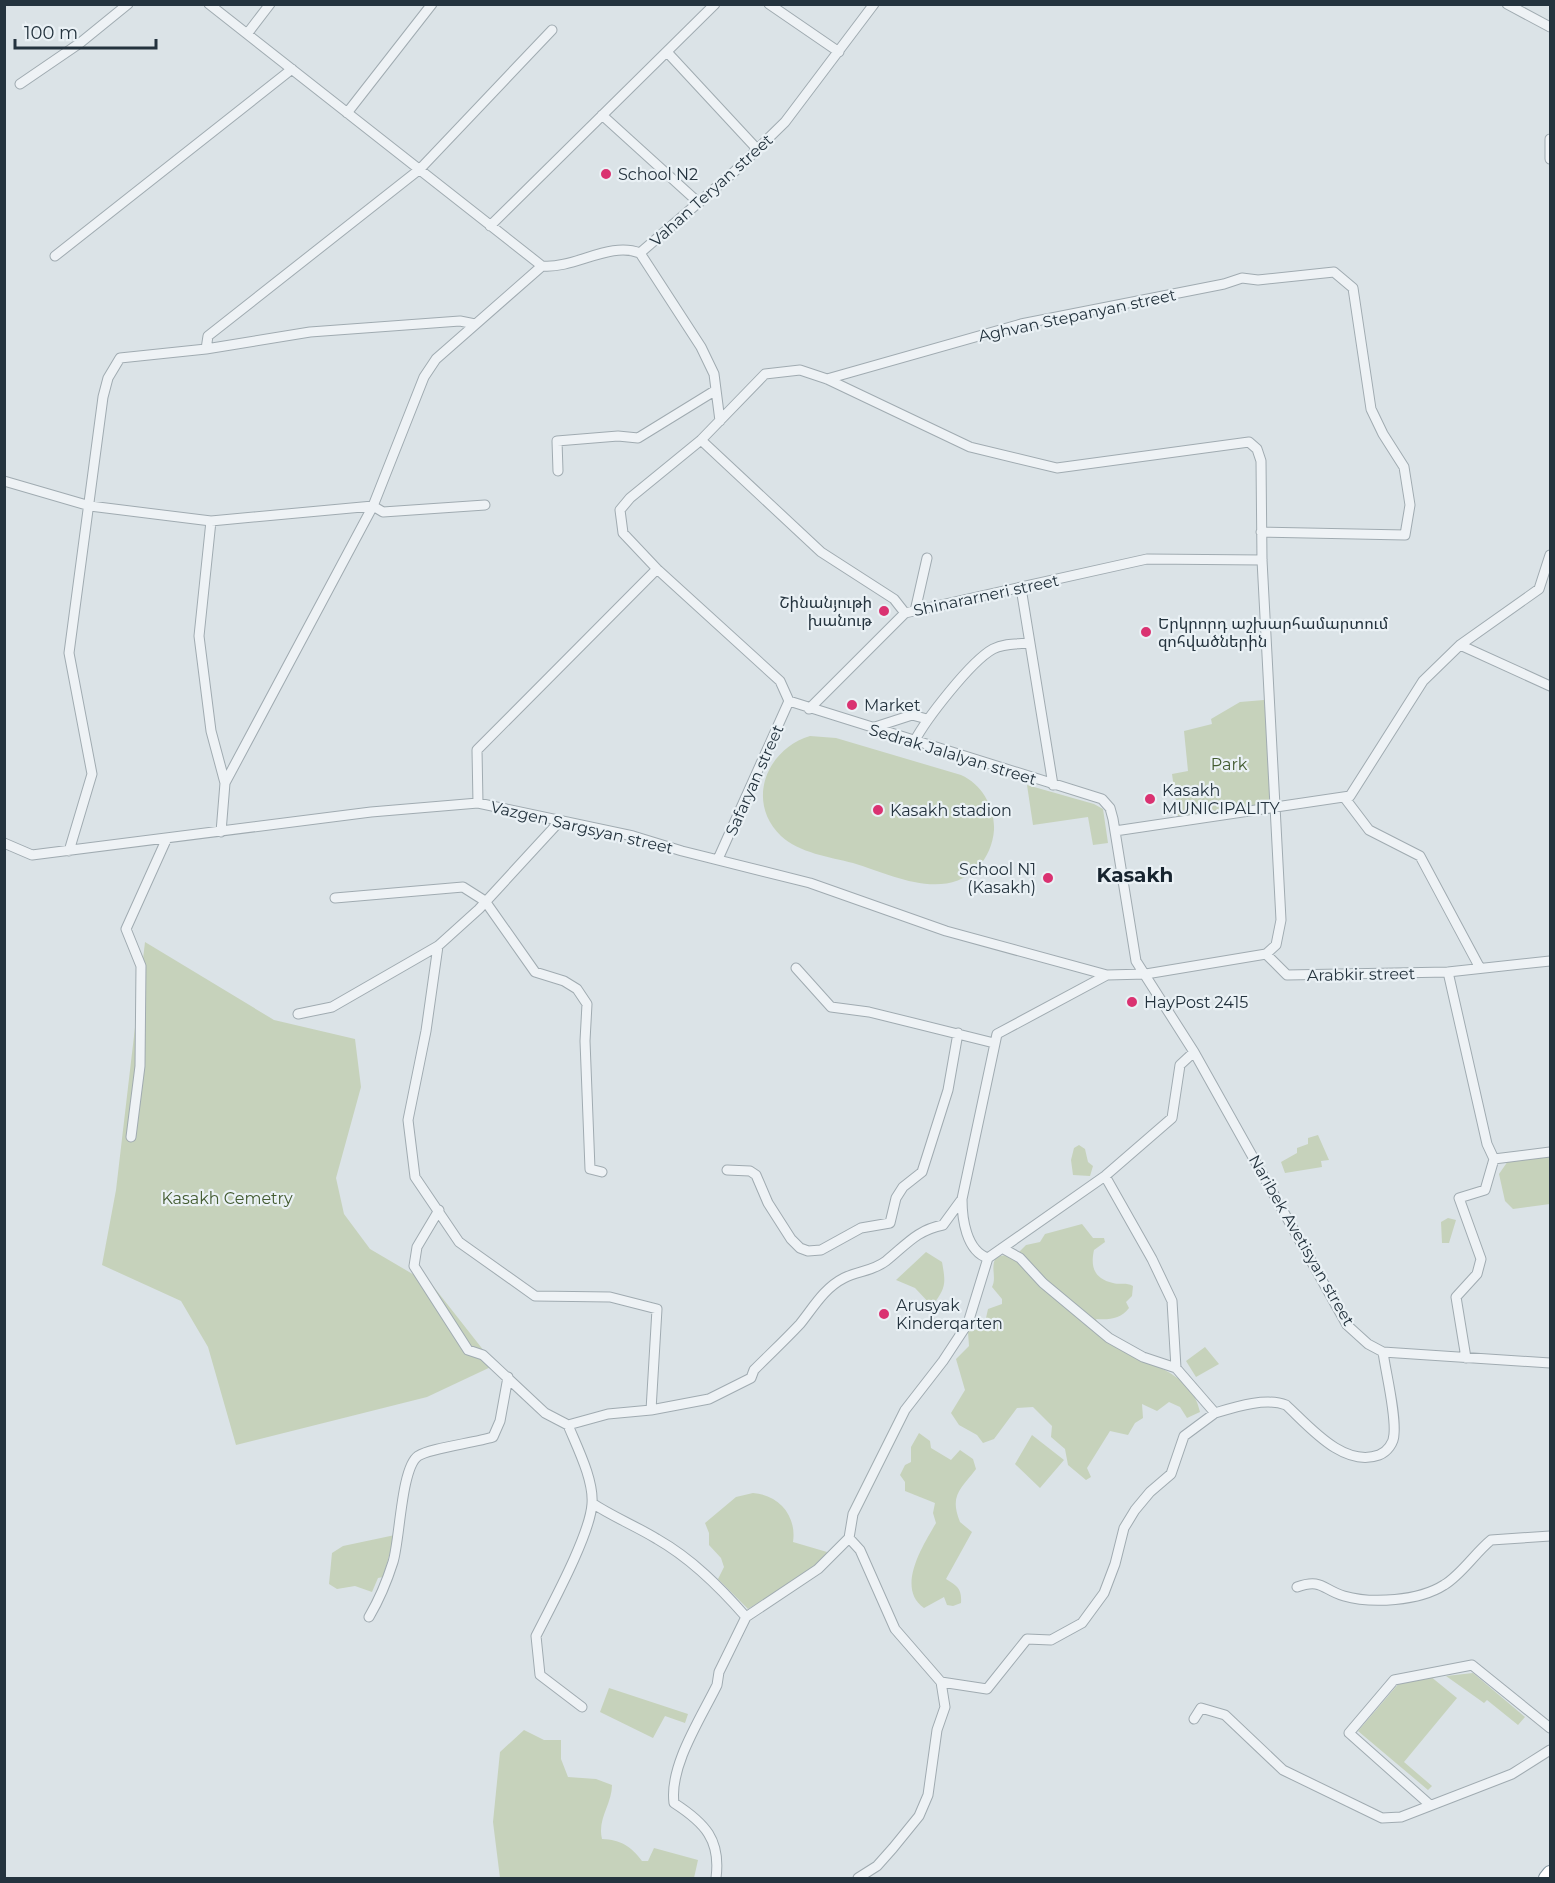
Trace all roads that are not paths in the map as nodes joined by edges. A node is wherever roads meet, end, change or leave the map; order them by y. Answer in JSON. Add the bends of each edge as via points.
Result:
{"nodes":[{"id":1,"x":128,"y":4,"type":"edge"},
{"id":2,"x":209,"y":4,"type":"edge"},
{"id":3,"x":270,"y":4,"type":"edge"},
{"id":4,"x":432,"y":4,"type":"edge"},
{"id":5,"x":715,"y":4,"type":"edge"},
{"id":6,"x":769,"y":4,"type":"edge"},
{"id":7,"x":874,"y":4,"type":"edge"},
{"id":8,"x":1507,"y":4,"type":"edge"},
{"id":9,"x":782,"y":8,"type":"edge"},
{"id":10,"x":1551,"y":27,"type":"edge"},
{"id":11,"x":552,"y":30,"type":"dead end"},
{"id":12,"x":247,"y":34,"type":"junction"},
{"id":13,"x":667,"y":52,"type":"junction"},
{"id":14,"x":839,"y":52,"type":"junction"},
{"id":15,"x":292,"y":69,"type":"junction"},
{"id":16,"x":20,"y":84,"type":"dead end"},
{"id":17,"x":347,"y":113,"type":"junction"},
{"id":18,"x":602,"y":116,"type":"junction"},
{"id":19,"x":1551,"y":139,"type":"edge"},
{"id":20,"x":757,"y":149,"type":"junction"},
{"id":21,"x":1551,"y":159,"type":"edge"},
{"id":22,"x":420,"y":169,"type":"junction"},
{"id":23,"x":699,"y":202,"type":"junction"},
{"id":24,"x":490,"y":226,"type":"junction"},
{"id":25,"x":640,"y":253,"type":"junction"},
{"id":26,"x":55,"y":256,"type":"dead end"},
{"id":27,"x":542,"y":266,"type":"junction"},
{"id":28,"x":475,"y":324,"type":"junction"},
{"id":29,"x":206,"y":349,"type":"junction"},
{"id":30,"x":827,"y":379,"type":"junction"},
{"id":31,"x":716,"y":390,"type":"junction"},
{"id":32,"x":720,"y":420,"type":"junction"},
{"id":33,"x":701,"y":440,"type":"junction"},
{"id":34,"x":558,"y":471,"type":"dead end"},
{"id":35,"x":4,"y":482,"type":"edge"},
{"id":36,"x":485,"y":505,"type":"dead end"},
{"id":37,"x":90,"y":506,"type":"junction"},
{"id":38,"x":373,"y":506,"type":"junction"},
{"id":39,"x":212,"y":522,"type":"junction"},
{"id":40,"x":1261,"y":532,"type":"junction"},
{"id":41,"x":1551,"y":555,"type":"edge"},
{"id":42,"x":927,"y":558,"type":"dead end"},
{"id":43,"x":1262,"y":560,"type":"junction"},
{"id":44,"x":657,"y":569,"type":"junction"},
{"id":45,"x":1021,"y":588,"type":"junction"},
{"id":46,"x":910,"y":612,"type":"junction"},
{"id":47,"x":1030,"y":643,"type":"junction"},
{"id":48,"x":1460,"y":645,"type":"junction"},
{"id":49,"x":1551,"y":686,"type":"edge"},
{"id":50,"x":789,"y":701,"type":"junction"},
{"id":51,"x":809,"y":709,"type":"junction"},
{"id":52,"x":927,"y":719,"type":"junction"},
{"id":53,"x":872,"y":728,"type":"junction"},
{"id":54,"x":915,"y":742,"type":"junction"},
{"id":55,"x":225,"y":783,"type":"junction"},
{"id":56,"x":1053,"y":785,"type":"junction"},
{"id":57,"x":1344,"y":797,"type":"junction"},
{"id":58,"x":478,"y":804,"type":"junction"},
{"id":59,"x":1276,"y":807,"type":"junction"},
{"id":60,"x":559,"y":822,"type":"junction"},
{"id":61,"x":1115,"y":831,"type":"junction"},
{"id":62,"x":221,"y":832,"type":"junction"},
{"id":63,"x":166,"y":838,"type":"junction"},
{"id":64,"x":4,"y":843,"type":"edge"},
{"id":65,"x":69,"y":851,"type":"junction"},
{"id":66,"x":718,"y":859,"type":"junction"},
{"id":67,"x":334,"y":898,"type":"dead end"},
{"id":68,"x":485,"y":901,"type":"junction"},
{"id":69,"x":438,"y":946,"type":"junction"},
{"id":70,"x":1266,"y":954,"type":"junction"},
{"id":71,"x":1551,"y":962,"type":"edge"},
{"id":72,"x":796,"y":968,"type":"dead end"},
{"id":73,"x":1480,"y":968,"type":"junction"},
{"id":74,"x":1448,"y":972,"type":"junction"},
{"id":75,"x":1146,"y":974,"type":"junction"},
{"id":76,"x":1107,"y":975,"type":"junction"},
{"id":77,"x":298,"y":1014,"type":"dead end"},
{"id":78,"x":958,"y":1033,"type":"junction"},
{"id":79,"x":994,"y":1043,"type":"junction"},
{"id":80,"x":1194,"y":1052,"type":"junction"},
{"id":81,"x":131,"y":1137,"type":"dead end"},
{"id":82,"x":1551,"y":1152,"type":"edge"},
{"id":83,"x":1494,"y":1160,"type":"junction"},
{"id":84,"x":727,"y":1170,"type":"dead end"},
{"id":85,"x":602,"y":1172,"type":"dead end"},
{"id":86,"x":1105,"y":1176,"type":"junction"},
{"id":87,"x":962,"y":1199,"type":"junction"},
{"id":88,"x":439,"y":1210,"type":"junction"},
{"id":89,"x":1002,"y":1248,"type":"junction"},
{"id":90,"x":987,"y":1258,"type":"junction"},
{"id":91,"x":1383,"y":1352,"type":"junction"},
{"id":92,"x":1551,"y":1353,"type":"edge"},
{"id":93,"x":1466,"y":1358,"type":"junction"},
{"id":94,"x":1547,"y":1363,"type":"edge"},
{"id":95,"x":1176,"y":1368,"type":"junction"},
{"id":96,"x":508,"y":1377,"type":"junction"},
{"id":97,"x":651,"y":1410,"type":"junction"},
{"id":98,"x":1215,"y":1413,"type":"junction"},
{"id":99,"x":568,"y":1425,"type":"junction"},
{"id":100,"x":592,"y":1503,"type":"junction"},
{"id":101,"x":1551,"y":1536,"type":"edge"},
{"id":102,"x":849,"y":1538,"type":"junction"},
{"id":103,"x":1297,"y":1587,"type":"dead end"},
{"id":104,"x":369,"y":1617,"type":"dead end"},
{"id":105,"x":746,"y":1617,"type":"junction"},
{"id":106,"x":941,"y":1682,"type":"junction"},
{"id":107,"x":582,"y":1707,"type":"dead end"},
{"id":108,"x":1194,"y":1719,"type":"dead end"},
{"id":109,"x":1551,"y":1728,"type":"edge"},
{"id":110,"x":1551,"y":1750,"type":"edge"},
{"id":111,"x":1429,"y":1804,"type":"junction"},
{"id":112,"x":1551,"y":1873,"type":"edge"},
{"id":113,"x":716,"y":1878,"type":"edge"},
{"id":114,"x":858,"y":1878,"type":"edge"},
{"id":115,"x":1546,"y":1878,"type":"edge"}],
"edges":[{"from":1,"to":16,"type":"street"},
{"from":2,"to":12,"type":"street"},
{"from":3,"to":12,"type":"street"},
{"from":4,"to":17,"type":"street"},
{"from":5,"to":13,"type":"street"},
{"from":6,"to":9,"type":"street"},
{"from":7,"to":14,"type":"street","name":"Vahan Teryan street"},
{"from":8,"to":10,"type":"street"},
{"from":9,"to":14,"type":"street"},
{"from":11,"to":22,"type":"street"},
{"from":12,"to":15,"type":"street"},
{"from":13,"to":18,"type":"street"},
{"from":13,"to":20,"type":"street"},
{"from":14,"to":20,"type":"street","name":"Vahan Teryan street","via":[[785,122]]},
{"from":15,"to":17,"type":"street"},
{"from":15,"to":26,"type":"street"},
{"from":17,"to":22,"type":"street"},
{"from":18,"to":23,"type":"street"},
{"from":18,"to":24,"type":"street"},
{"from":19,"to":21,"type":"street"},
{"from":20,"to":23,"type":"street","name":"Vahan Teryan street"},
{"from":22,"to":24,"type":"street"},
{"from":22,"to":29,"type":"street","via":[[207,336]]},
{"from":23,"to":25,"type":"street","name":"Vahan Teryan street"},
{"from":24,"to":27,"type":"street"},
{"from":25,"to":27,"type":"street","via":[[629,249],[568,265]]},
{"from":25,"to":31,"type":"street","name":"Vahan Teryan street","via":[[701,347],[714,374]]},
{"from":27,"to":28,"type":"street"},
{"from":28,"to":29,"type":"street","via":[[460,321],[310,332]]},
{"from":28,"to":38,"type":"street","via":[[436,359],[424,377]]},
{"from":29,"to":37,"type":"street","via":[[120,358],[108,378],[103,397]]},
{"from":30,"to":32,"type":"street","via":[[800,370],[765,374]]},
{"from":30,"to":40,"type":"street","via":[[970,447],[1057,468],[1249,442],[1257,449],[1261,462]]},
{"from":30,"to":40,"type":"street","name":"Aghvan Stepanyan street","via":[[1021,324],[1242,278],[1258,280],[1334,272],[1353,288],[1371,408],[1404,466],[1410,505],[1405,535]]},
{"from":31,"to":32,"type":"street","name":"Vahan Teryan street"},
{"from":31,"to":34,"type":"street","via":[[638,438],[557,441]]},
{"from":32,"to":33,"type":"street"},
{"from":33,"to":44,"type":"street","via":[[620,510],[623,533]]},
{"from":33,"to":46,"type":"street","name":"Shinararneri street","via":[[821,552]]},
{"from":35,"to":37,"type":"street"},
{"from":36,"to":38,"type":"street","via":[[383,512]]},
{"from":37,"to":39,"type":"street"},
{"from":37,"to":65,"type":"street","via":[[69,653],[92,774]]},
{"from":38,"to":39,"type":"street"},
{"from":38,"to":55,"type":"street"},
{"from":39,"to":55,"type":"street","via":[[199,636],[211,731]]},
{"from":40,"to":43,"type":"street"},
{"from":41,"to":48,"type":"street","via":[[1539,589]]},
{"from":42,"to":46,"type":"street"},
{"from":43,"to":45,"type":"street","name":"Shinararneri street","via":[[1147,559]]},
{"from":43,"to":59,"type":"street"},
{"from":44,"to":50,"type":"street","via":[[780,681]]},
{"from":44,"to":58,"type":"street","via":[[477,750]]},
{"from":45,"to":46,"type":"street","name":"Shinararneri street"},
{"from":45,"to":47,"type":"street"},
{"from":46,"to":51,"type":"street"},
{"from":47,"to":52,"type":"street","via":[[1003,645],[986,654]]},
{"from":47,"to":56,"type":"street"},
{"from":48,"to":49,"type":"street"},
{"from":48,"to":57,"type":"street","via":[[1423,681],[1350,796]]},
{"from":50,"to":51,"type":"street","name":"Sedrak Jalalyan street"},
{"from":50,"to":66,"type":"street","name":"Safaryan street"},
{"from":51,"to":53,"type":"street","name":"Sedrak Jalalyan street"},
{"from":52,"to":53,"type":"street","via":[[912,715]]},
{"from":52,"to":54,"type":"street"},
{"from":53,"to":54,"type":"street","name":"Sedrak Jalalyan street"},
{"from":54,"to":56,"type":"street","name":"Sedrak Jalalyan street"},
{"from":55,"to":62,"type":"street"},
{"from":56,"to":61,"type":"street","name":"Sedrak Jalalyan street","via":[[1102,799],[1110,808]]},
{"from":57,"to":59,"type":"street"},
{"from":57,"to":73,"type":"street","via":[[1368,830],[1419,856]]},
{"from":58,"to":60,"type":"street","name":"Vazgen Sargsyan street","via":[[529,812]]},
{"from":58,"to":62,"type":"street","name":"Vazgen Sargsyan street","via":[[371,812]]},
{"from":59,"to":61,"type":"street"},
{"from":59,"to":70,"type":"street","via":[[1281,920],[1276,945]]},
{"from":60,"to":66,"type":"street","name":"Vazgen Sargsyan street","via":[[633,836]]},
{"from":60,"to":68,"type":"street"},
{"from":61,"to":75,"type":"street","name":"Sedrak Jalalyan street","via":[[1136,961]]},
{"from":62,"to":63,"type":"street","name":"Vazgen Sargsyan street"},
{"from":63,"to":65,"type":"street","name":"Vazgen Sargsyan street"},
{"from":63,"to":81,"type":"street","via":[[126,929],[141,966],[140,1066]]},
{"from":64,"to":65,"type":"street","name":"Vazgen Sargsyan street","via":[[32,855]]},
{"from":66,"to":76,"type":"street","name":"Vazgen Sargsyan street","via":[[810,882],[946,931]]},
{"from":67,"to":68,"type":"street","via":[[447,886],[463,887]]},
{"from":68,"to":69,"type":"street"},
{"from":68,"to":85,"type":"street","via":[[535,972],[564,981],[577,989],[587,1004],[588,1156],[590,1169]]},
{"from":69,"to":77,"type":"street","via":[[332,1007]]},
{"from":69,"to":88,"type":"street","via":[[408,1120],[416,1177]]},
{"from":70,"to":74,"type":"street","name":"Arabkir street","via":[[1287,975]]},
{"from":70,"to":75,"type":"street"},
{"from":71,"to":73,"type":"street","name":"Arabkir street"},
{"from":72,"to":78,"type":"street","via":[[831,1007]]},
{"from":73,"to":74,"type":"street","name":"Arabkir street"},
{"from":74,"to":83,"type":"street"},
{"from":75,"to":76,"type":"street","name":"Vazgen Sargsyan street"},
{"from":75,"to":80,"type":"street","name":"Naribek Avetisyan street"},
{"from":76,"to":79,"type":"street","via":[[997,1034]]},
{"from":78,"to":79,"type":"street"},
{"from":78,"to":84,"type":"street","via":[[948,1090],[921,1172],[896,1198],[890,1223],[861,1228],[821,1250],[808,1251],[791,1239],[756,1175]]},
{"from":79,"to":87,"type":"street"},
{"from":80,"to":86,"type":"street","via":[[1180,1065],[1172,1118]]},
{"from":80,"to":91,"type":"street","name":"Naribek Avetisyan street","via":[[1347,1325]]},
{"from":82,"to":83,"type":"street"},
{"from":83,"to":93,"type":"street","via":[[1485,1190],[1459,1198],[1481,1259],[1477,1274],[1456,1297]]},
{"from":86,"to":89,"type":"street"},
{"from":86,"to":95,"type":"street","via":[[1172,1301]]},
{"from":87,"to":90,"type":"street","via":[[971,1241],[976,1251]]},
{"from":87,"to":97,"type":"street","via":[[943,1225],[914,1235],[885,1262],[844,1278],[829,1289],[754,1370],[752,1378],[709,1399]]},
{"from":88,"to":96,"type":"street","via":[[417,1247],[414,1266],[468,1350],[483,1355]]},
{"from":88,"to":97,"type":"street","via":[[459,1242],[535,1296],[610,1297],[657,1309]]},
{"from":89,"to":90,"type":"street"},
{"from":89,"to":95,"type":"street","via":[[1020,1258],[1109,1338],[1143,1357]]},
{"from":90,"to":102,"type":"street","via":[[968,1323],[905,1410],[853,1514]]},
{"from":91,"to":93,"type":"street"},
{"from":91,"to":98,"type":"street","via":[[1395,1435],[1382,1454],[1367,1456],[1338,1449],[1279,1402]]},
{"from":92,"to":94,"type":"street"},
{"from":93,"to":94,"type":"street"},
{"from":95,"to":98,"type":"street"},
{"from":96,"to":99,"type":"street","via":[[544,1413]]},
{"from":96,"to":104,"type":"street","via":[[493,1437],[414,1458],[402,1493],[393,1562]]},
{"from":97,"to":99,"type":"street","via":[[608,1414]]},
{"from":98,"to":106,"type":"street","via":[[1184,1436],[1171,1474],[1150,1492],[1124,1528],[1104,1593],[1082,1623],[1051,1640],[1027,1639],[987,1689]]},
{"from":99,"to":100,"type":"street","via":[[585,1465]]},
{"from":100,"to":105,"type":"street","via":[[686,1558],[717,1584]]},
{"from":100,"to":107,"type":"street","via":[[583,1537],[536,1636],[540,1675]]},
{"from":101,"to":103,"type":"street","via":[[1491,1540],[1446,1585],[1401,1598],[1344,1596],[1317,1582]]},
{"from":102,"to":105,"type":"street","via":[[818,1569]]},
{"from":102,"to":106,"type":"street","via":[[860,1550],[895,1629]]},
{"from":105,"to":113,"type":"street","via":[[676,1770],[672,1787],[674,1803],[708,1830],[719,1858]]},
{"from":106,"to":114,"type":"street","via":[[945,1707],[937,1730],[928,1795],[919,1816],[893,1848],[877,1866]]},
{"from":108,"to":111,"type":"street","via":[[1201,1708],[1225,1715],[1283,1770],[1382,1818],[1401,1817]]},
{"from":109,"to":111,"type":"street","via":[[1472,1665],[1394,1680],[1348,1733]]},
{"from":110,"to":111,"type":"street","via":[[1512,1774]]},
{"from":112,"to":115,"type":"highway"}]}
